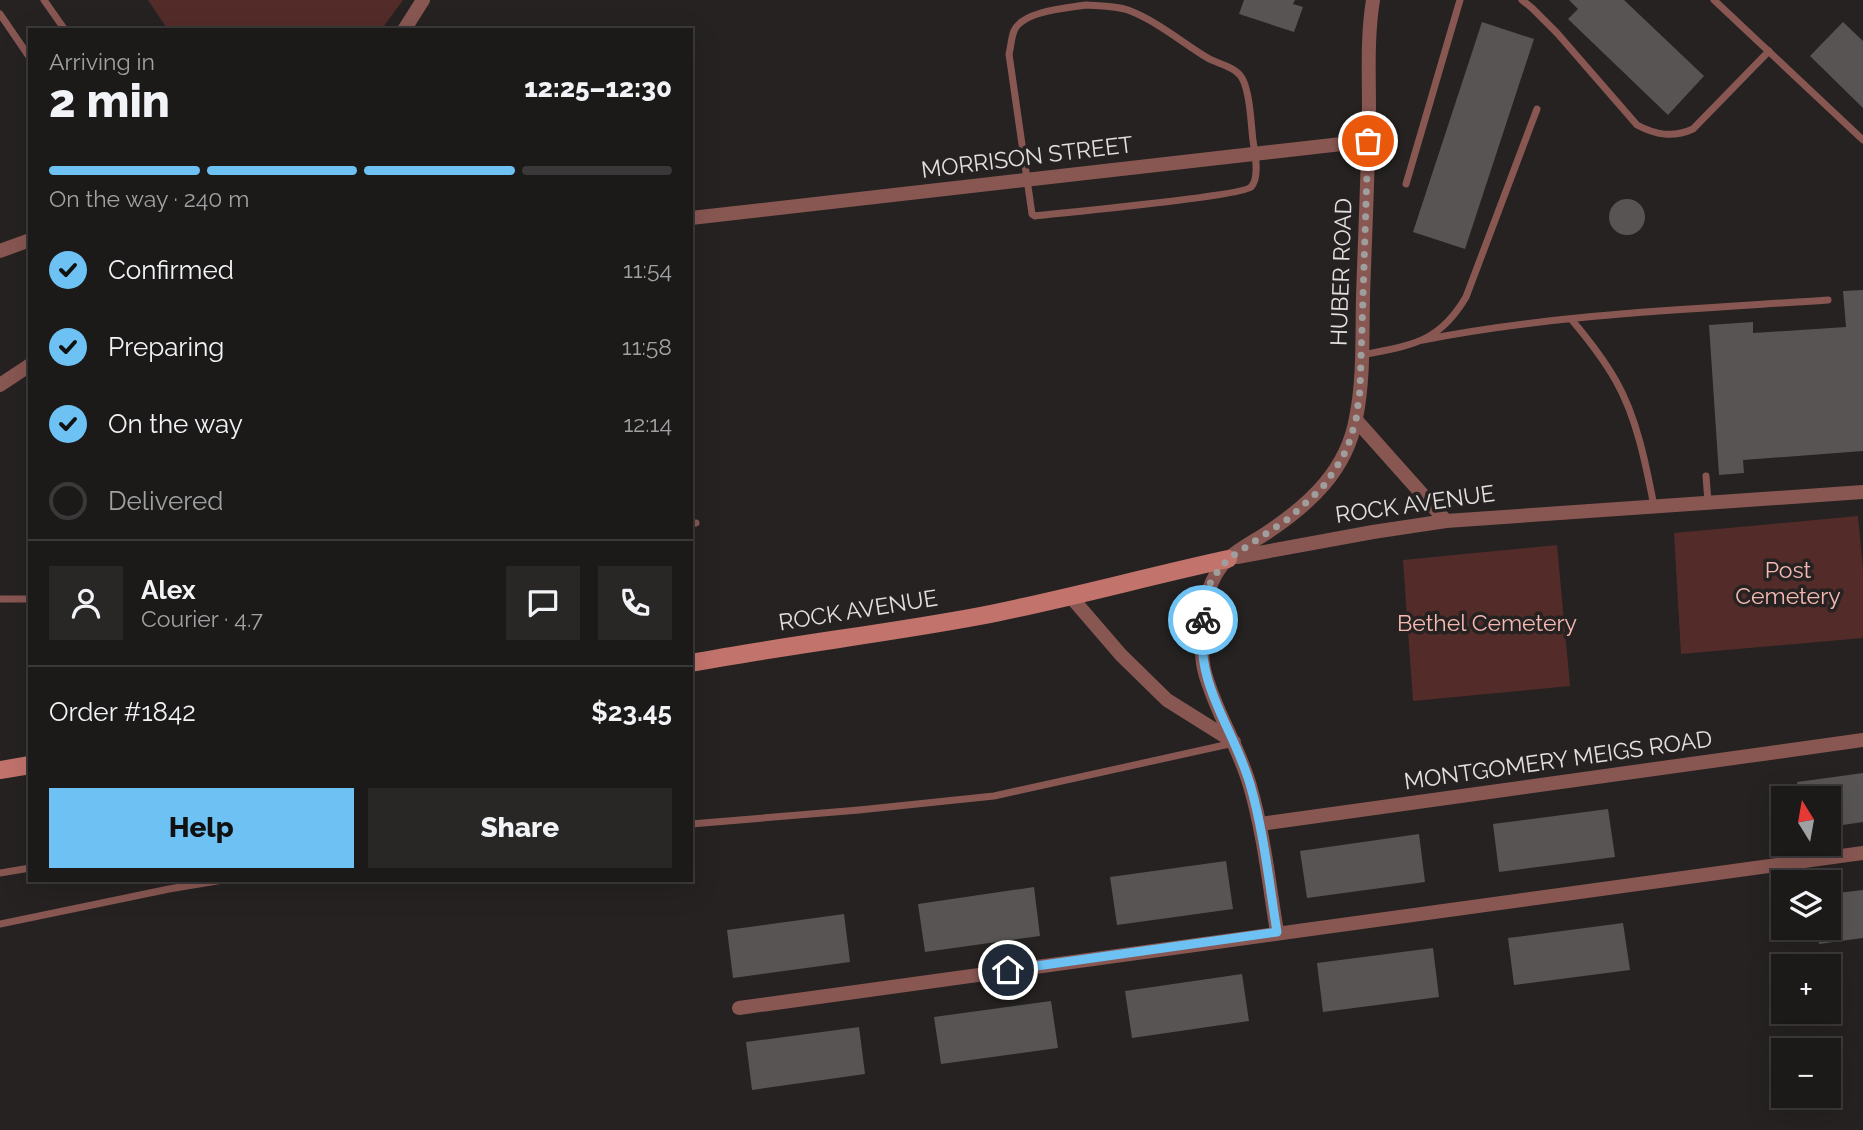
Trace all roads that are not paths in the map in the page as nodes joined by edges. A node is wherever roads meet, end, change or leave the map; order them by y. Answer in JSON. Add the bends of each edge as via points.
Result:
{"nodes":[{"id":1,"x":44,"y":0,"type":"edge"},
{"id":2,"x":423,"y":0,"type":"edge"},
{"id":3,"x":1373,"y":0,"type":"edge"},
{"id":4,"x":1460,"y":0,"type":"edge"},
{"id":5,"x":1522,"y":0,"type":"edge"},
{"id":6,"x":1714,"y":0,"type":"edge"},
{"id":7,"x":0,"y":14,"type":"edge"},
{"id":8,"x":64,"y":28,"type":"edge"},
{"id":9,"x":405,"y":28,"type":"edge"},
{"id":10,"x":1769,"y":51,"type":"junction"},
{"id":11,"x":28,"y":55,"type":"edge"},
{"id":12,"x":1537,"y":109,"type":"dead end"},
{"id":13,"x":1863,"y":140,"type":"edge"},
{"id":14,"x":1368,"y":141,"type":"junction"},
{"id":15,"x":1255,"y":153,"type":"junction"},
{"id":16,"x":1026,"y":180,"type":"junction"},
{"id":17,"x":1406,"y":184,"type":"dead end"},
{"id":18,"x":693,"y":218,"type":"edge"},
{"id":19,"x":28,"y":241,"type":"edge"},
{"id":20,"x":0,"y":251,"type":"edge"},
{"id":21,"x":1828,"y":300,"type":"dead end"},
{"id":22,"x":1571,"y":319,"type":"junction"},
{"id":23,"x":1423,"y":340,"type":"junction"},
{"id":24,"x":1362,"y":355,"type":"junction"},
{"id":25,"x":28,"y":366,"type":"edge"},
{"id":26,"x":0,"y":385,"type":"edge"},
{"id":27,"x":1356,"y":420,"type":"junction"},
{"id":28,"x":1706,"y":476,"type":"dead end"},
{"id":29,"x":1863,"y":492,"type":"edge"},
{"id":30,"x":1708,"y":502,"type":"junction"},
{"id":31,"x":1654,"y":506,"type":"junction"},
{"id":32,"x":1446,"y":521,"type":"junction"},
{"id":33,"x":1228,"y":559,"type":"junction"},
{"id":34,"x":1071,"y":597,"type":"junction"},
{"id":35,"x":0,"y":599,"type":"edge"},
{"id":36,"x":28,"y":599,"type":"edge"},
{"id":37,"x":693,"y":663,"type":"edge"},
{"id":38,"x":1863,"y":740,"type":"edge"},
{"id":39,"x":1235,"y":743,"type":"junction"},
{"id":40,"x":28,"y":765,"type":"edge"},
{"id":41,"x":0,"y":769,"type":"edge"},
{"id":42,"x":693,"y":824,"type":"edge"},
{"id":43,"x":1260,"y":824,"type":"junction"},
{"id":44,"x":1863,"y":853,"type":"edge"},
{"id":45,"x":28,"y":868,"type":"edge"},
{"id":46,"x":0,"y":873,"type":"edge"},
{"id":47,"x":211,"y":882,"type":"edge"},
{"id":48,"x":0,"y":924,"type":"edge"},
{"id":49,"x":1277,"y":932,"type":"junction"},
{"id":50,"x":739,"y":1007,"type":"dead end"}],
"edges":[{"from":1,"to":8,"type":"lane"},
{"from":2,"to":9,"type":"street"},
{"from":3,"to":14,"type":"street","name":"HUBER ROAD","via":[[1367,59]]},
{"from":4,"to":17,"type":"lane"},
{"from":5,"to":10,"type":"lane","via":[[1637,125],[1650,132],[1681,134],[1693,128]]},
{"from":6,"to":10,"type":"lane"},
{"from":7,"to":11,"type":"lane"},
{"from":10,"to":13,"type":"lane"},
{"from":12,"to":23,"type":"lane","via":[[1466,296],[1455,315]]},
{"from":14,"to":15,"type":"street","name":"MORRISON STREET"},
{"from":14,"to":24,"type":"street","name":"HUBER ROAD"},
{"from":15,"to":16,"type":"street","name":"MORRISON STREET"},
{"from":15,"to":16,"type":"lane","via":[[1254,179],[1247,190],[1108,208],[1035,216]]},
{"from":15,"to":16,"type":"lane","via":[[1245,89],[1236,71],[1126,9],[1086,5],[1024,19],[1014,30],[1009,54]]},
{"from":16,"to":18,"type":"street","name":"MORRISON STREET"},
{"from":19,"to":20,"type":"street"},
{"from":21,"to":22,"type":"lane"},
{"from":22,"to":23,"type":"lane"},
{"from":22,"to":31,"type":"lane","via":[[1618,383],[1639,440]]},
{"from":23,"to":24,"type":"lane"},
{"from":24,"to":27,"type":"street","name":"HUBER ROAD"},
{"from":25,"to":26,"type":"street"},
{"from":27,"to":32,"type":"street"},
{"from":27,"to":33,"type":"street","name":"HUBER ROAD","via":[[1347,449],[1322,488],[1288,519]]},
{"from":28,"to":30,"type":"lane"},
{"from":29,"to":30,"type":"street","name":"ROCK AVENUE"},
{"from":30,"to":31,"type":"street","name":"ROCK AVENUE"},
{"from":31,"to":32,"type":"street","name":"ROCK AVENUE"},
{"from":32,"to":33,"type":"street","name":"ROCK AVENUE"},
{"from":33,"to":34,"type":"street","name":"ROCK AVENUE"},
{"from":33,"to":39,"type":"street","via":[[1211,580],[1202,635],[1204,671]]},
{"from":34,"to":37,"type":"street","name":"ROCK AVENUE","via":[[917,628]]},
{"from":34,"to":39,"type":"street","via":[[1167,700]]},
{"from":35,"to":36,"type":"lane"},
{"from":38,"to":43,"type":"street","name":"MONTGOMERY MEIGS ROAD"},
{"from":39,"to":42,"type":"lane","via":[[994,796]]},
{"from":39,"to":43,"type":"street"},
{"from":40,"to":41,"type":"street"},
{"from":43,"to":49,"type":"street"},
{"from":44,"to":49,"type":"street"},
{"from":45,"to":46,"type":"lane"},
{"from":47,"to":48,"type":"lane"},
{"from":49,"to":50,"type":"street"}]}
